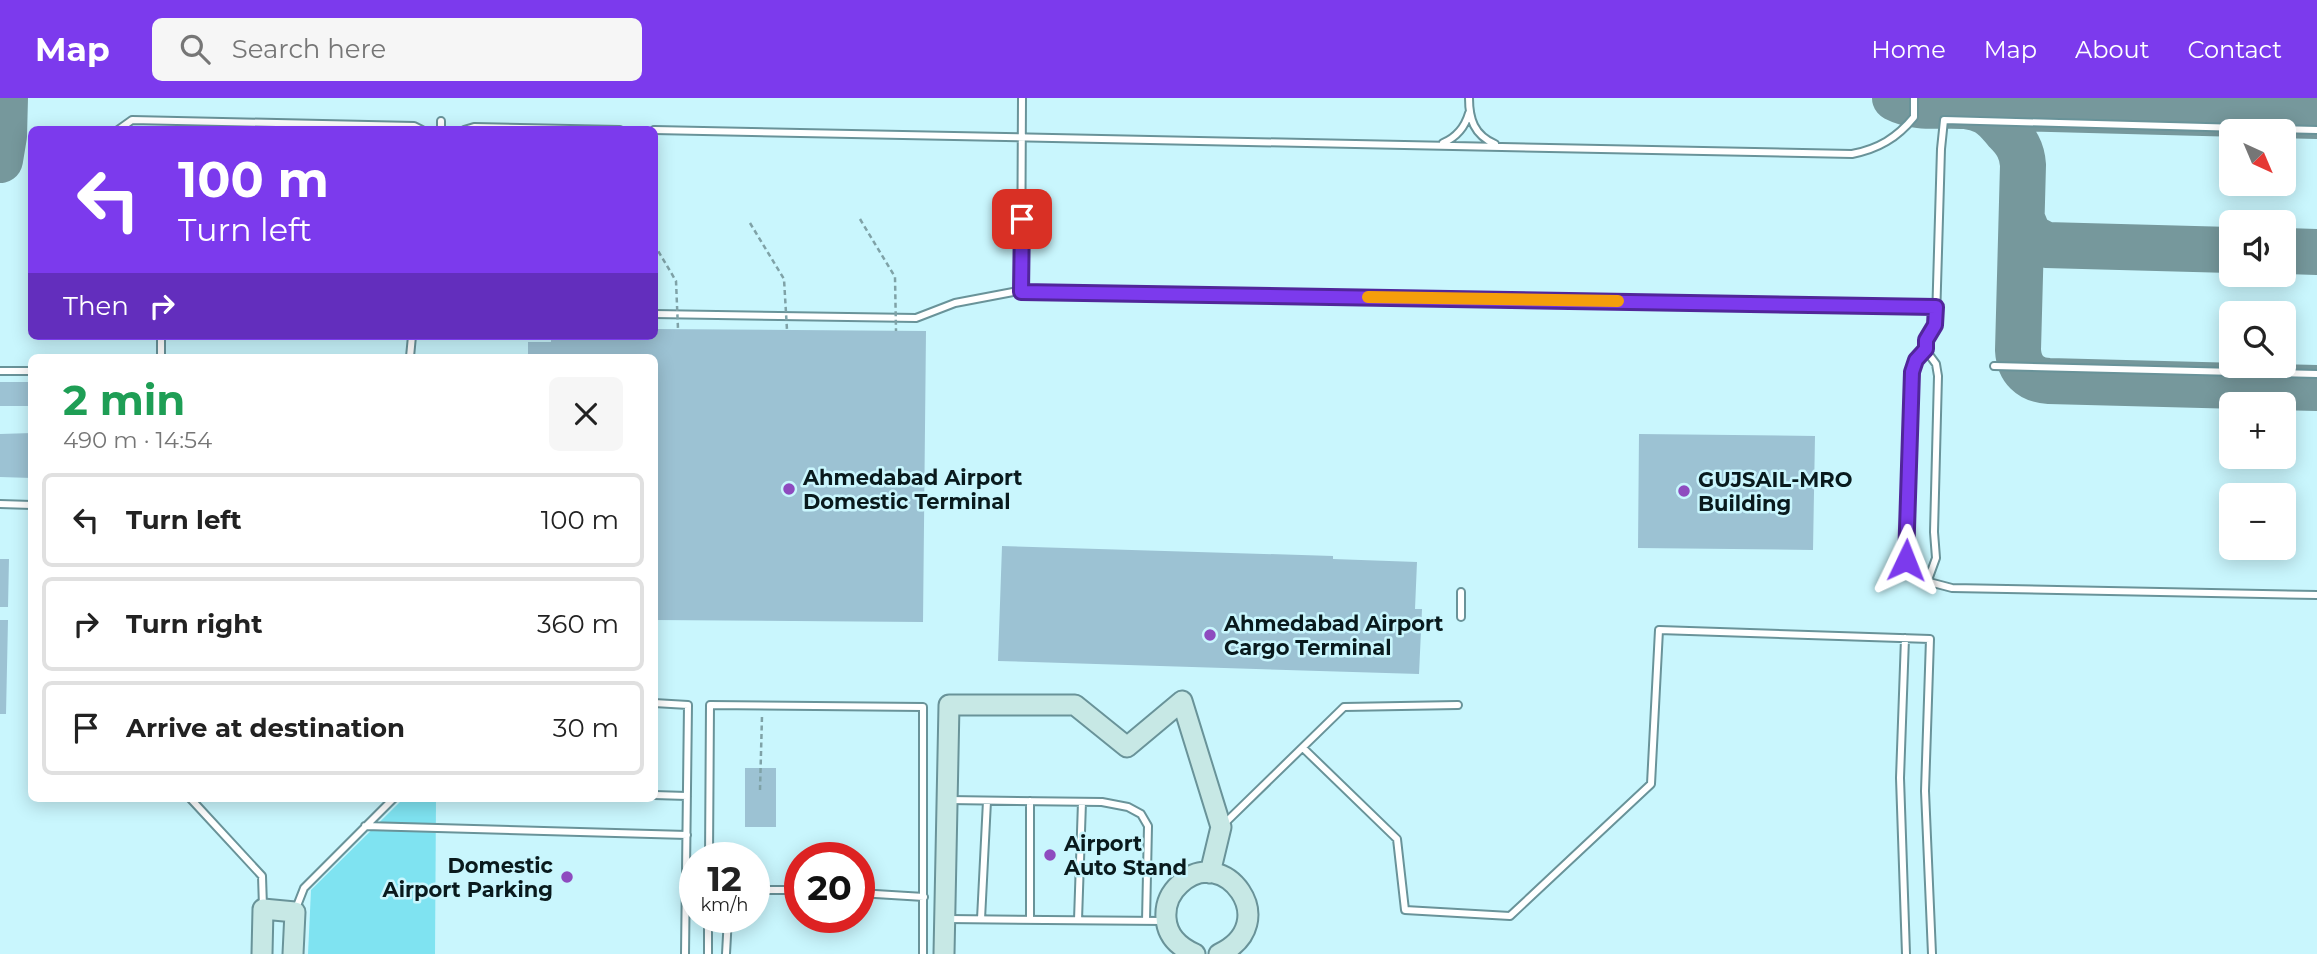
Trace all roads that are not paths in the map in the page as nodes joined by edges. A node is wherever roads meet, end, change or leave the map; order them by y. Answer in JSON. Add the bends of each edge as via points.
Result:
{"nodes":[{"id":1,"x":1022,"y":98,"type":"edge"},
{"id":2,"x":1469,"y":98,"type":"edge"},
{"id":3,"x":1914,"y":98,"type":"edge"},
{"id":4,"x":1469,"y":111,"type":"junction"},
{"id":5,"x":441,"y":121,"type":"dead end"},
{"id":6,"x":124,"y":126,"type":"edge"},
{"id":7,"x":414,"y":126,"type":"edge"},
{"id":8,"x":441,"y":126,"type":"edge"},
{"id":9,"x":658,"y":130,"type":"edge"},
{"id":10,"x":2317,"y":130,"type":"edge"},
{"id":11,"x":1021,"y":137,"type":"junction"},
{"id":12,"x":1430,"y":145,"type":"junction"},
{"id":13,"x":1500,"y":146,"type":"junction"},
{"id":14,"x":1021,"y":292,"type":"junction"},
{"id":15,"x":1936,"y":307,"type":"junction"},
{"id":16,"x":658,"y":314,"type":"edge"},
{"id":17,"x":1926,"y":349,"type":"junction"},
{"id":18,"x":1994,"y":366,"type":"dead end"},
{"id":19,"x":28,"y":370,"type":"edge"},
{"id":20,"x":0,"y":371,"type":"edge"},
{"id":21,"x":2317,"y":374,"type":"edge"},
{"id":22,"x":0,"y":504,"type":"edge"},
{"id":23,"x":28,"y":505,"type":"edge"},
{"id":24,"x":1928,"y":580,"type":"junction"},
{"id":25,"x":1461,"y":592,"type":"dead end"},
{"id":26,"x":2317,"y":596,"type":"edge"},
{"id":27,"x":1461,"y":617,"type":"dead end"},
{"id":28,"x":1905,"y":638,"type":"junction"},
{"id":29,"x":658,"y":703,"type":"edge"},
{"id":30,"x":1458,"y":705,"type":"dead end"},
{"id":31,"x":1303,"y":747,"type":"junction"},
{"id":32,"x":658,"y":796,"type":"edge"},
{"id":33,"x":687,"y":796,"type":"junction"},
{"id":34,"x":947,"y":800,"type":"junction"},
{"id":35,"x":987,"y":801,"type":"junction"},
{"id":36,"x":1030,"y":801,"type":"junction"},
{"id":37,"x":195,"y":802,"type":"edge"},
{"id":38,"x":390,"y":802,"type":"edge"},
{"id":39,"x":1082,"y":802,"type":"junction"},
{"id":40,"x":365,"y":826,"type":"junction"},
{"id":41,"x":1221,"y":827,"type":"junction"},
{"id":42,"x":687,"y":835,"type":"junction"},
{"id":43,"x":709,"y":842,"type":"edge"},
{"id":44,"x":1210,"y":873,"type":"junction"},
{"id":45,"x":875,"y":894,"type":"edge"},
{"id":46,"x":924,"y":897,"type":"junction"},
{"id":47,"x":263,"y":909,"type":"junction"},
{"id":48,"x":295,"y":912,"type":"junction"},
{"id":49,"x":944,"y":919,"type":"junction"},
{"id":50,"x":981,"y":919,"type":"junction"},
{"id":51,"x":1030,"y":920,"type":"junction"},
{"id":52,"x":1078,"y":920,"type":"junction"},
{"id":53,"x":1146,"y":921,"type":"junction"},
{"id":54,"x":1166,"y":921,"type":"junction"},
{"id":55,"x":708,"y":933,"type":"edge"},
{"id":56,"x":727,"y":933,"type":"edge"},
{"id":57,"x":262,"y":954,"type":"edge"},
{"id":58,"x":293,"y":954,"type":"edge"},
{"id":59,"x":685,"y":954,"type":"edge"},
{"id":60,"x":708,"y":954,"type":"edge"},
{"id":61,"x":726,"y":954,"type":"edge"},
{"id":62,"x":923,"y":954,"type":"edge"},
{"id":63,"x":944,"y":954,"type":"edge"},
{"id":64,"x":1195,"y":954,"type":"edge"},
{"id":65,"x":1219,"y":954,"type":"edge"},
{"id":66,"x":1906,"y":954,"type":"edge"},
{"id":67,"x":1932,"y":954,"type":"edge"}],
"edges":[{"from":1,"to":11,"type":"lane"},
{"from":2,"to":4,"type":"lane"},
{"from":3,"to":13,"type":"lane","via":[[1914,117],[1897,135],[1876,148],[1852,154]]},
{"from":4,"to":12,"type":"lane","via":[[1458,133]]},
{"from":4,"to":13,"type":"lane","via":[[1478,133]]},
{"from":5,"to":8,"type":"lane"},
{"from":6,"to":7,"type":"lane","via":[[132,121]]},
{"from":9,"to":11,"type":"lane"},
{"from":10,"to":15,"type":"lane","via":[[1944,120]]},
{"from":11,"to":12,"type":"lane"},
{"from":11,"to":14,"type":"lane"},
{"from":12,"to":13,"type":"lane"},
{"from":14,"to":15,"type":"lane"},
{"from":14,"to":16,"type":"lane","via":[[955,303],[916,318]]},
{"from":15,"to":17,"type":"lane"},
{"from":17,"to":24,"type":"lane","via":[[1938,376],[1936,558]]},
{"from":17,"to":24,"type":"lane","via":[[1912,372],[1906,560],[1910,575]]},
{"from":18,"to":21,"type":"lane"},
{"from":19,"to":20,"type":"lane"},
{"from":22,"to":23,"type":"lane"},
{"from":24,"to":26,"type":"lane","via":[[1952,588]]},
{"from":25,"to":27,"type":"lane"},
{"from":28,"to":31,"type":"lane","via":[[1659,629],[1651,784],[1510,916],[1405,909],[1397,839]]},
{"from":28,"to":66,"type":"lane","via":[[1900,778]]},
{"from":28,"to":67,"type":"lane","via":[[1930,639],[1926,791]]},
{"from":29,"to":33,"type":"lane","via":[[688,705]]},
{"from":30,"to":31,"type":"lane","via":[[1344,707]]},
{"from":31,"to":41,"type":"lane"},
{"from":32,"to":33,"type":"lane"},
{"from":33,"to":42,"type":"lane"},
{"from":34,"to":35,"type":"lane"},
{"from":34,"to":41,"type":"street","via":[[949,705],[1075,705],[1127,747],[1182,701]]},
{"from":34,"to":49,"type":"street"},
{"from":35,"to":36,"type":"lane"},
{"from":35,"to":50,"type":"lane"},
{"from":36,"to":39,"type":"lane"},
{"from":36,"to":51,"type":"lane"},
{"from":37,"to":47,"type":"lane","via":[[262,876]]},
{"from":38,"to":40,"type":"lane"},
{"from":39,"to":52,"type":"lane"},
{"from":39,"to":53,"type":"lane","via":[[1128,807],[1141,814],[1148,826]]},
{"from":40,"to":42,"type":"lane"},
{"from":40,"to":48,"type":"lane","via":[[304,888]]},
{"from":41,"to":44,"type":"street"},
{"from":42,"to":59,"type":"lane"},
{"from":43,"to":46,"type":"lane","via":[[710,705],[923,707]]},
{"from":44,"to":54,"type":"street","via":[[1196,874],[1174,889],[1167,901]]},
{"from":44,"to":65,"type":"street","via":[[1242,891],[1249,916],[1240,940]]},
{"from":45,"to":46,"type":"lane"},
{"from":46,"to":62,"type":"lane"},
{"from":47,"to":48,"type":"street"},
{"from":47,"to":57,"type":"street"},
{"from":48,"to":58,"type":"street"},
{"from":49,"to":50,"type":"lane"},
{"from":49,"to":63,"type":"street"},
{"from":50,"to":51,"type":"lane"},
{"from":51,"to":52,"type":"lane"},
{"from":52,"to":53,"type":"lane"},
{"from":53,"to":54,"type":"lane"},
{"from":54,"to":64,"type":"street","via":[[1174,940]]},
{"from":55,"to":60,"type":"lane"},
{"from":56,"to":61,"type":"lane"}]}
